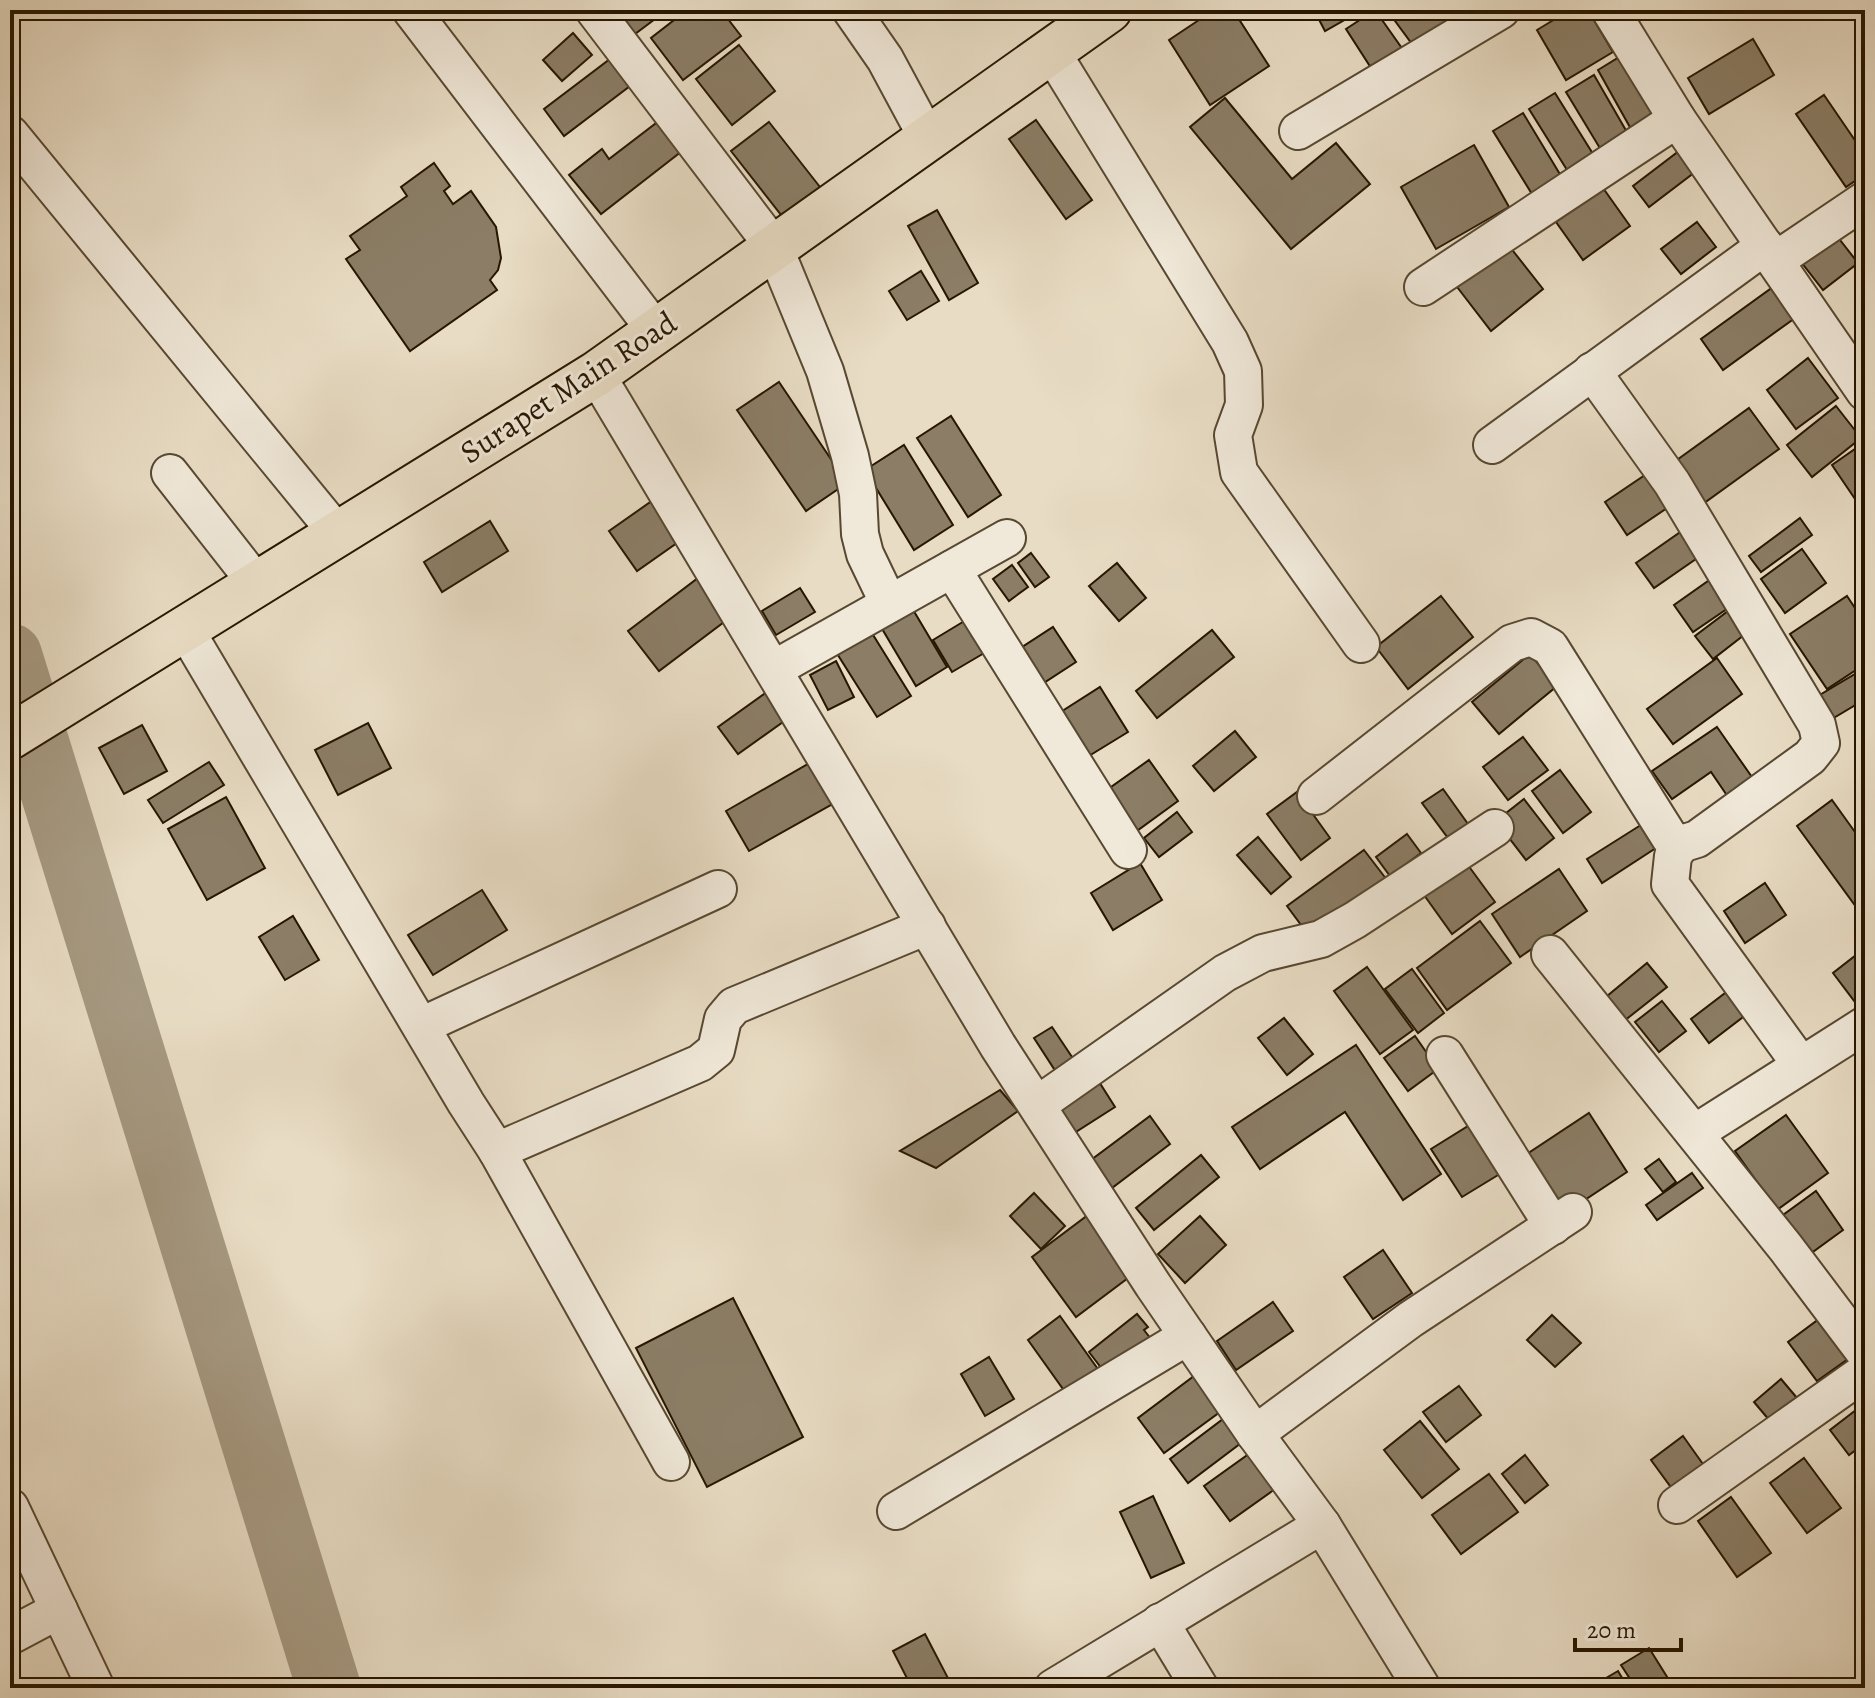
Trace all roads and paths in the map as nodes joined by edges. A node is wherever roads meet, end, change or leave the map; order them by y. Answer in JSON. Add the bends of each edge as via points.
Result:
{"nodes":[{"id":1,"x":411,"y":10,"type":"edge"},
{"id":2,"x":594,"y":10,"type":"edge"},
{"id":3,"x":851,"y":10,"type":"edge"},
{"id":4,"x":1109,"y":10,"type":"edge"},
{"id":5,"x":1501,"y":10,"type":"edge"},
{"id":6,"x":1610,"y":10,"type":"edge"},
{"id":7,"x":1051,"y":51,"type":"junction"},
{"id":8,"x":1677,"y":119,"type":"junction"},
{"id":9,"x":1298,"y":131,"type":"dead end"},
{"id":10,"x":10,"y":134,"type":"edge"},
{"id":11,"x":928,"y":139,"type":"junction"},
{"id":12,"x":1865,"y":200,"type":"edge"},
{"id":13,"x":774,"y":247,"type":"junction"},
{"id":14,"x":1770,"y":253,"type":"junction"},
{"id":15,"x":1423,"y":287,"type":"dead end"},
{"id":16,"x":656,"y":331,"type":"junction"},
{"id":17,"x":1592,"y":371,"type":"junction"},
{"id":18,"x":596,"y":374,"type":"junction"},
{"id":19,"x":1865,"y":392,"type":"edge"},
{"id":20,"x":1492,"y":445,"type":"dead end"},
{"id":21,"x":170,"y":473,"type":"dead end"},
{"id":22,"x":338,"y":534,"type":"junction"},
{"id":23,"x":1007,"y":538,"type":"dead end"},
{"id":24,"x":952,"y":569,"type":"junction"},
{"id":25,"x":257,"y":584,"type":"junction"},
{"id":26,"x":889,"y":604,"type":"junction"},
{"id":27,"x":185,"y":629,"type":"junction"},
{"id":28,"x":1361,"y":644,"type":"dead end"},
{"id":29,"x":774,"y":669,"type":"junction"},
{"id":30,"x":10,"y":737,"type":"edge"},
{"id":31,"x":1316,"y":796,"type":"dead end"},
{"id":32,"x":1495,"y":828,"type":"dead end"},
{"id":33,"x":1681,"y":844,"type":"junction"},
{"id":34,"x":1128,"y":850,"type":"dead end"},
{"id":35,"x":718,"y":889,"type":"dead end"},
{"id":36,"x":927,"y":926,"type":"junction"},
{"id":37,"x":1550,"y":954,"type":"dead end"},
{"id":38,"x":1865,"y":1025,"type":"edge"},
{"id":39,"x":421,"y":1026,"type":"junction"},
{"id":40,"x":1445,"y":1055,"type":"dead end"},
{"id":41,"x":1801,"y":1065,"type":"junction"},
{"id":42,"x":1037,"y":1105,"type":"junction"},
{"id":43,"x":1695,"y":1133,"type":"junction"},
{"id":44,"x":497,"y":1151,"type":"junction"},
{"id":45,"x":1188,"y":1336,"type":"junction"},
{"id":46,"x":1865,"y":1353,"type":"edge"},
{"id":47,"x":1865,"y":1372,"type":"edge"},
{"id":48,"x":1255,"y":1434,"type":"junction"},
{"id":49,"x":671,"y":1462,"type":"dead end"},
{"id":50,"x":1677,"y":1505,"type":"dead end"},
{"id":51,"x":10,"y":1507,"type":"edge"},
{"id":52,"x":896,"y":1511,"type":"dead end"},
{"id":53,"x":1322,"y":1525,"type":"junction"},
{"id":54,"x":59,"y":1610,"type":"junction"},
{"id":55,"x":1160,"y":1622,"type":"junction"},
{"id":56,"x":10,"y":1636,"type":"edge"},
{"id":57,"x":96,"y":1688,"type":"edge"},
{"id":58,"x":1053,"y":1688,"type":"edge"},
{"id":59,"x":1200,"y":1688,"type":"edge"},
{"id":60,"x":1422,"y":1688,"type":"edge"}],
"edges":[{"from":1,"to":16,"type":"street"},
{"from":2,"to":13,"type":"street"},
{"from":3,"to":11,"type":"street","via":[[885,59]]},
{"from":4,"to":7,"type":"main road","name":"Surapet Main Road"},
{"from":5,"to":9,"type":"street"},
{"from":6,"to":8,"type":"street"},
{"from":7,"to":11,"type":"main road","name":"Surapet Main Road"},
{"from":7,"to":28,"type":"street","via":[[1243,371],[1244,405],[1233,435],[1239,472]]},
{"from":8,"to":14,"type":"street"},
{"from":8,"to":15,"type":"street"},
{"from":10,"to":22,"type":"street"},
{"from":11,"to":13,"type":"main road","name":"Surapet Main Road"},
{"from":12,"to":14,"type":"street"},
{"from":13,"to":16,"type":"main road","name":"Surapet Main Road"},
{"from":13,"to":26,"type":"street","via":[[825,371],[850,456],[863,544]]},
{"from":14,"to":17,"type":"street"},
{"from":14,"to":19,"type":"street"},
{"from":16,"to":18,"type":"main road","name":"Surapet Main Road"},
{"from":17,"to":20,"type":"street"},
{"from":17,"to":33,"type":"street","via":[[1672,483],[1758,622],[1817,725],[1821,743],[1810,757],[1697,839]]},
{"from":18,"to":22,"type":"main road","name":"Surapet Main Road"},
{"from":18,"to":29,"type":"street"},
{"from":21,"to":25,"type":"street"},
{"from":22,"to":25,"type":"main road","name":"Surapet Main Road"},
{"from":23,"to":24,"type":"street"},
{"from":24,"to":26,"type":"street"},
{"from":24,"to":34,"type":"street"},
{"from":25,"to":27,"type":"main road","name":"Surapet Main Road"},
{"from":26,"to":29,"type":"street"},
{"from":27,"to":30,"type":"main road","name":"Surapet Main Road"},
{"from":27,"to":39,"type":"street"},
{"from":29,"to":36,"type":"street"},
{"from":31,"to":33,"type":"street","via":[[1512,643],[1531,637],[1550,647],[1670,838]]},
{"from":32,"to":42,"type":"street","via":[[1321,939],[1263,953],[1225,973]]},
{"from":33,"to":41,"type":"street","via":[[1673,856],[1670,884]]},
{"from":35,"to":39,"type":"street"},
{"from":36,"to":42,"type":"street"},
{"from":36,"to":44,"type":"street","via":[[734,1006],[723,1019],[716,1050],[700,1063]]},
{"from":37,"to":43,"type":"street"},
{"from":38,"to":41,"type":"street"},
{"from":39,"to":44,"type":"street"},
{"from":40,"to":48,"type":"street","via":[[1563,1219],[1411,1319]]},
{"from":41,"to":43,"type":"street"},
{"from":42,"to":45,"type":"street"},
{"from":43,"to":46,"type":"street"},
{"from":44,"to":49,"type":"street"},
{"from":45,"to":48,"type":"street"},
{"from":45,"to":52,"type":"street"},
{"from":47,"to":50,"type":"street"},
{"from":48,"to":53,"type":"street"},
{"from":51,"to":54,"type":"street"},
{"from":53,"to":55,"type":"street"},
{"from":53,"to":60,"type":"street"},
{"from":54,"to":56,"type":"street"},
{"from":54,"to":57,"type":"street"},
{"from":55,"to":58,"type":"street"},
{"from":55,"to":59,"type":"street"}]}
